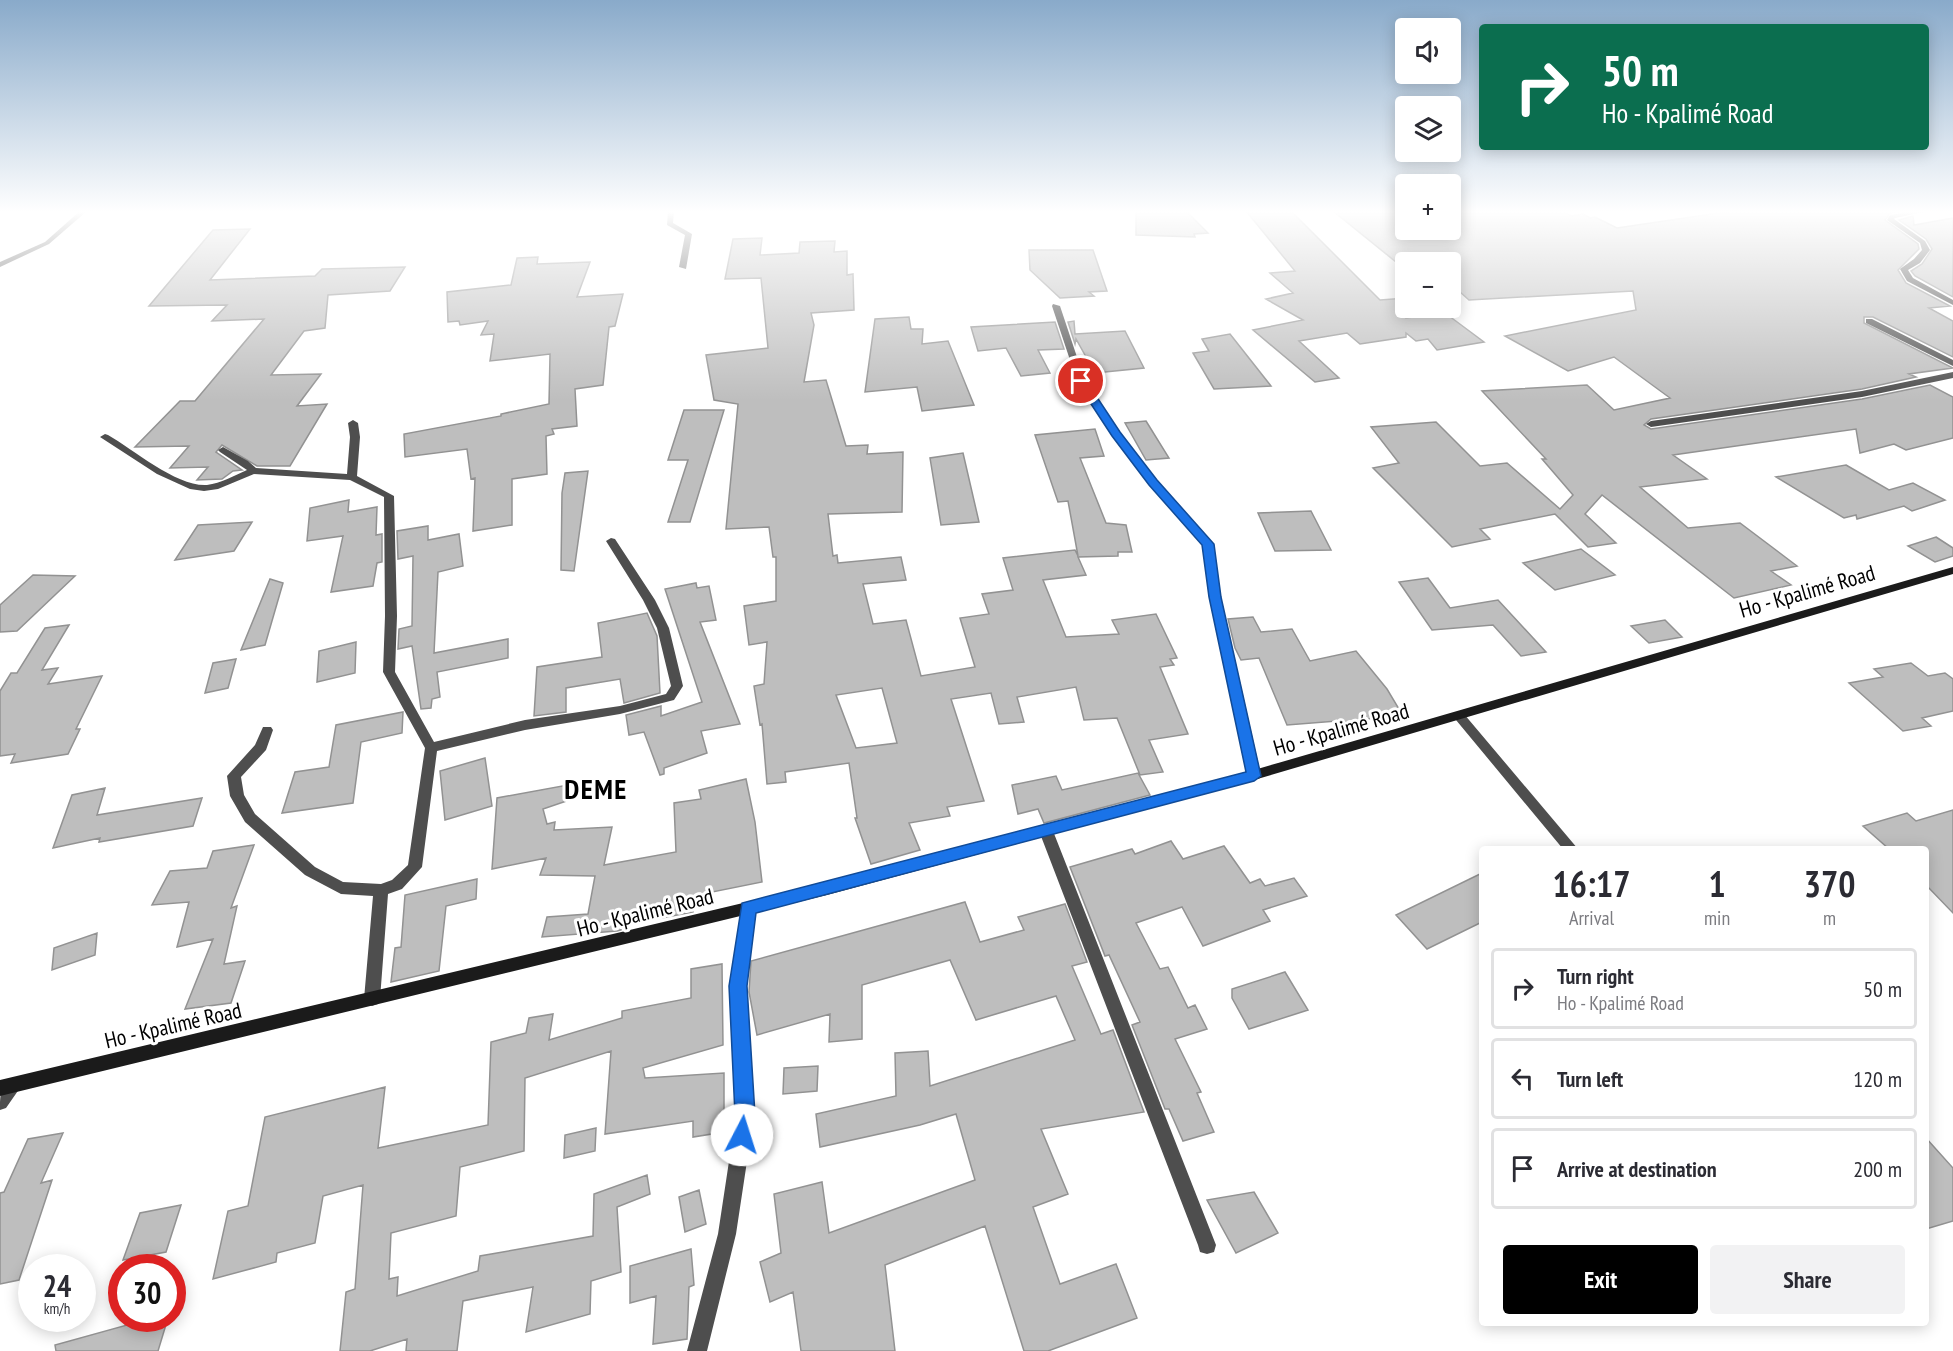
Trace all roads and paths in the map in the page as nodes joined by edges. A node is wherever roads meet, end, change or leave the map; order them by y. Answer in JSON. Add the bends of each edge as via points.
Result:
{"nodes":[{"id":1,"x":1907,"y":274,"type":"edge"},
{"id":2,"x":1953,"y":303,"type":"edge"},
{"id":3,"x":1056,"y":306,"type":"dead end"},
{"id":4,"x":1869,"y":321,"type":"dead end"},
{"id":5,"x":1953,"y":363,"type":"edge"},
{"id":6,"x":1953,"y":375,"type":"edge"},
{"id":7,"x":353,"y":423,"type":"dead end"},
{"id":8,"x":1651,"y":424,"type":"dead end"},
{"id":9,"x":105,"y":438,"type":"dead end"},
{"id":10,"x":223,"y":450,"type":"dead end"},
{"id":11,"x":253,"y":471,"type":"junction"},
{"id":12,"x":352,"y":477,"type":"junction"},
{"id":13,"x":611,"y":541,"type":"dead end"},
{"id":14,"x":1953,"y":570,"type":"edge"},
{"id":15,"x":1460,"y":717,"type":"junction"},
{"id":16,"x":267,"y":730,"type":"dead end"},
{"id":17,"x":431,"y":748,"type":"junction"},
{"id":18,"x":1254,"y":776,"type":"junction"},
{"id":19,"x":1046,"y":831,"type":"junction"},
{"id":20,"x":1568,"y":846,"type":"edge"},
{"id":21,"x":381,"y":890,"type":"junction"},
{"id":22,"x":748,"y":908,"type":"junction"},
{"id":23,"x":372,"y":999,"type":"junction"},
{"id":24,"x":7,"y":1086,"type":"edge"},
{"id":25,"x":0,"y":1102,"type":"edge"},
{"id":26,"x":1207,"y":1245,"type":"dead end"},
{"id":27,"x":697,"y":1351,"type":"edge"}],
"edges":[{"from":1,"to":2,"type":"street"},
{"from":3,"to":18,"type":"street","via":[[1081,381],[1153,483],[1208,544],[1215,597]]},
{"from":4,"to":5,"type":"street"},
{"from":6,"to":8,"type":"street","via":[[1862,394]]},
{"from":7,"to":12,"type":"street","via":[[358,439],[351,464]]},
{"from":9,"to":11,"type":"street","via":[[176,480],[201,489],[218,487]]},
{"from":10,"to":11,"type":"street"},
{"from":11,"to":12,"type":"street"},
{"from":12,"to":17,"type":"street","via":[[389,496],[389,672]]},
{"from":13,"to":17,"type":"street","via":[[663,628],[677,686],[675,693],[620,710],[525,725]]},
{"from":14,"to":15,"type":"main road","name":"Ho - Kpalimé Road"},
{"from":15,"to":18,"type":"main road","name":"Ho - Kpalimé Road"},
{"from":15,"to":20,"type":"street"},
{"from":16,"to":21,"type":"street","via":[[261,747],[234,776],[237,796],[250,818],[310,871],[340,888]]},
{"from":17,"to":21,"type":"street","via":[[415,867],[397,885]]},
{"from":18,"to":19,"type":"main road","name":"Ho - Kpalimé Road"},
{"from":19,"to":22,"type":"main road","name":"Ho - Kpalimé Road"},
{"from":19,"to":26,"type":"street"},
{"from":21,"to":23,"type":"street"},
{"from":22,"to":23,"type":"main road","name":"Ho - Kpalimé Road"},
{"from":22,"to":27,"type":"street","via":[[738,986],[745,1115],[727,1234]]},
{"from":23,"to":24,"type":"main road","name":"Ho - Kpalimé Road"},
{"from":24,"to":25,"type":"street"}]}
